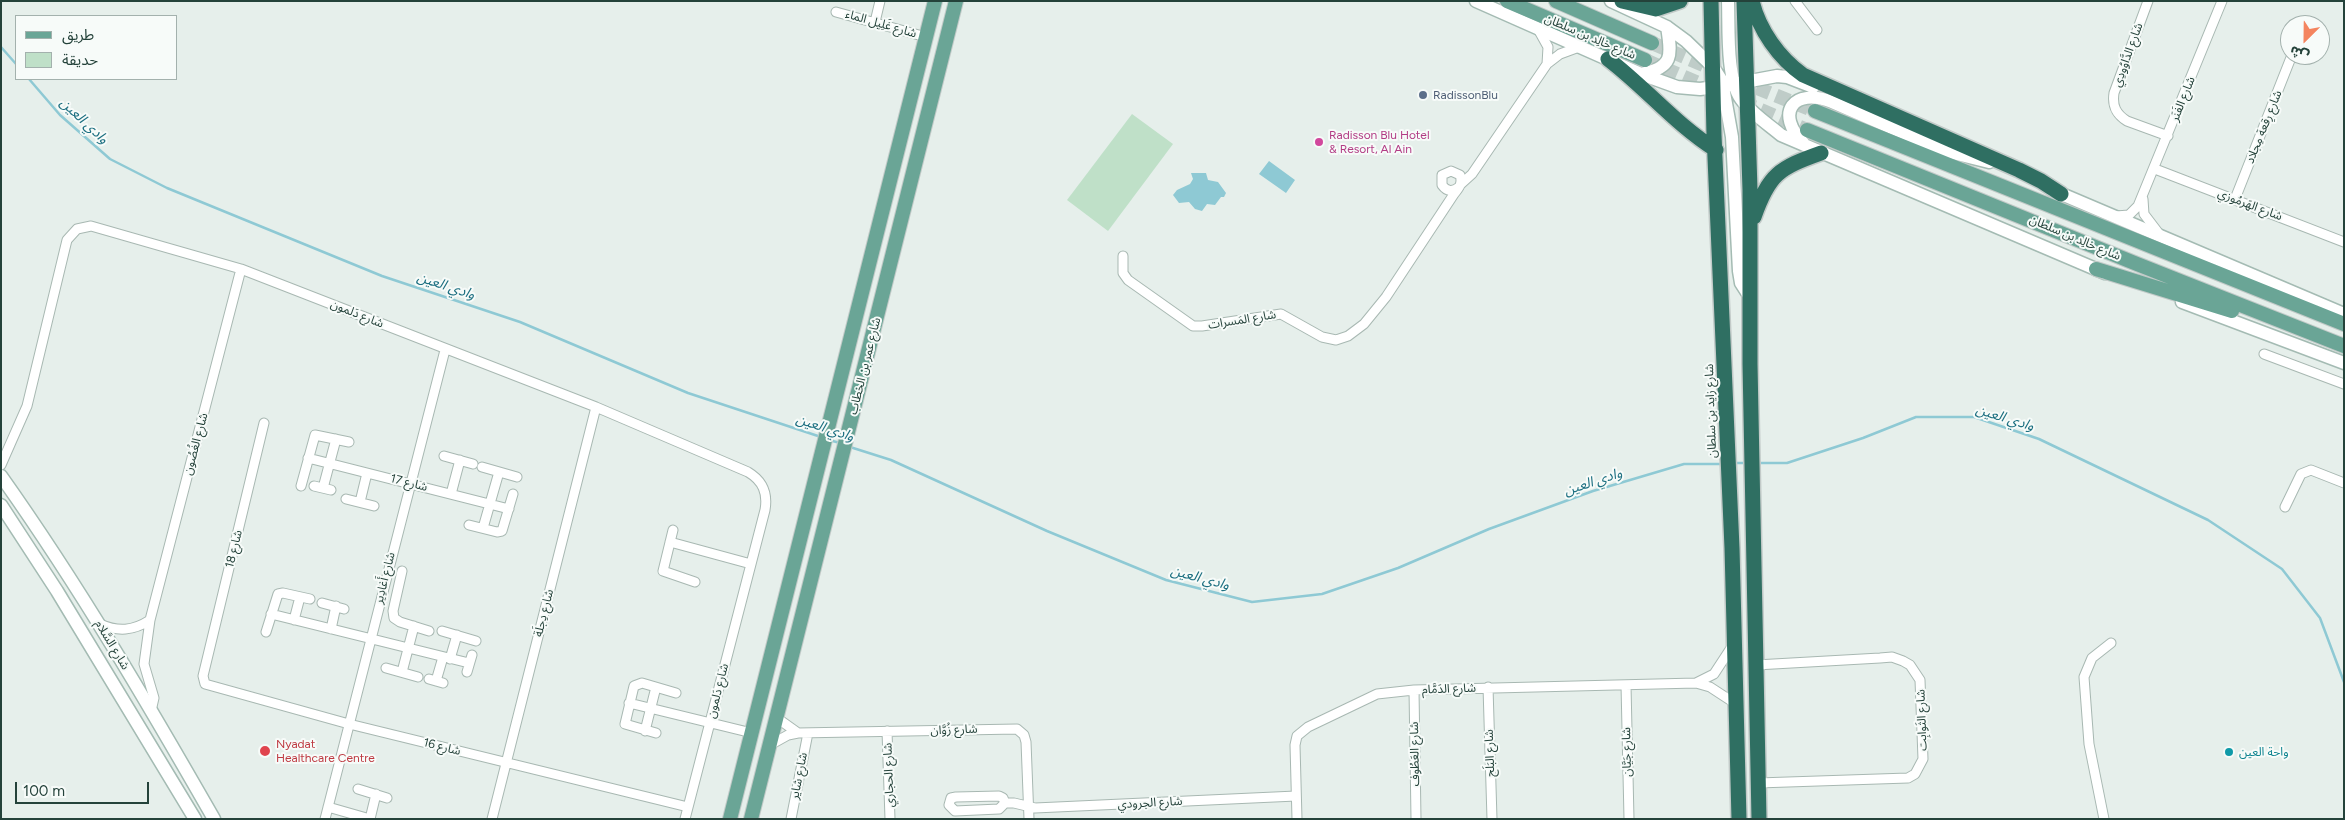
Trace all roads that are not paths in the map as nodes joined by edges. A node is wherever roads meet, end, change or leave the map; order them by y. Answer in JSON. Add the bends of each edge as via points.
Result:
{"nodes":[{"id":1,"x":880,"y":1,"type":"edge"},
{"id":2,"x":935,"y":1,"type":"edge"},
{"id":3,"x":956,"y":1,"type":"edge"},
{"id":4,"x":1476,"y":1,"type":"edge"},
{"id":5,"x":1508,"y":1,"type":"edge"},
{"id":6,"x":1556,"y":1,"type":"edge"},
{"id":7,"x":1611,"y":1,"type":"edge"},
{"id":8,"x":1622,"y":1,"type":"edge"},
{"id":9,"x":1680,"y":1,"type":"edge"},
{"id":10,"x":1711,"y":1,"type":"edge"},
{"id":11,"x":1728,"y":1,"type":"edge"},
{"id":12,"x":1744,"y":1,"type":"edge"},
{"id":13,"x":1752,"y":1,"type":"edge"},
{"id":14,"x":1796,"y":1,"type":"edge"},
{"id":15,"x":2148,"y":1,"type":"edge"},
{"id":16,"x":2222,"y":1,"type":"edge"},
{"id":17,"x":836,"y":12,"type":"dead end"},
{"id":18,"x":875,"y":22,"type":"junction"},
{"id":19,"x":1667,"y":27,"type":"junction"},
{"id":20,"x":1538,"y":29,"type":"junction"},
{"id":21,"x":1817,"y":30,"type":"dead end"},
{"id":22,"x":926,"y":37,"type":"junction"},
{"id":23,"x":1652,"y":43,"type":"tunnel mouth"},
{"id":24,"x":1579,"y":47,"type":"junction"},
{"id":25,"x":1608,"y":59,"type":"junction"},
{"id":26,"x":1547,"y":64,"type":"junction"},
{"id":27,"x":2288,"y":65,"type":"edge"},
{"id":28,"x":1643,"y":67,"type":"junction"},
{"id":29,"x":1713,"y":67,"type":"junction"},
{"id":30,"x":1729,"y":85,"type":"junction"},
{"id":31,"x":1746,"y":106,"type":"junction"},
{"id":32,"x":1815,"y":112,"type":"tunnel mouth"},
{"id":33,"x":1807,"y":130,"type":"tunnel mouth"},
{"id":34,"x":2168,"y":136,"type":"junction"},
{"id":35,"x":1716,"y":150,"type":"junction"},
{"id":36,"x":1814,"y":150,"type":"junction"},
{"id":37,"x":1988,"y":162,"type":"junction"},
{"id":38,"x":1479,"y":163,"type":"junction"},
{"id":39,"x":2155,"y":169,"type":"junction"},
{"id":40,"x":1458,"y":173,"type":"junction"},
{"id":41,"x":1442,"y":185,"type":"junction"},
{"id":42,"x":1460,"y":185,"type":"junction"},
{"id":43,"x":2060,"y":194,"type":"junction"},
{"id":44,"x":2143,"y":196,"type":"junction"},
{"id":45,"x":2235,"y":199,"type":"junction"},
{"id":46,"x":1444,"y":209,"type":"junction"},
{"id":47,"x":2114,"y":216,"type":"junction"},
{"id":48,"x":1750,"y":228,"type":"junction"},
{"id":49,"x":2161,"y":236,"type":"junction"},
{"id":50,"x":2344,"y":242,"type":"edge"},
{"id":51,"x":1123,"y":256,"type":"dead end"},
{"id":52,"x":241,"y":268,"type":"junction"},
{"id":53,"x":2096,"y":270,"type":"junction"},
{"id":54,"x":1750,"y":297,"type":"junction"},
{"id":55,"x":2344,"y":314,"type":"edge"},
{"id":56,"x":2344,"y":324,"type":"edge"},
{"id":57,"x":2344,"y":346,"type":"edge"},
{"id":58,"x":445,"y":350,"type":"junction"},
{"id":59,"x":2344,"y":350,"type":"edge"},
{"id":60,"x":2264,"y":354,"type":"dead end"},
{"id":61,"x":2344,"y":363,"type":"edge"},
{"id":62,"x":2344,"y":384,"type":"edge"},
{"id":63,"x":596,"y":407,"type":"junction"},
{"id":64,"x":264,"y":423,"type":"dead end"},
{"id":65,"x":336,"y":439,"type":"junction"},
{"id":66,"x":349,"y":442,"type":"dead end"},
{"id":67,"x":6,"y":445,"type":"edge"},
{"id":68,"x":444,"y":456,"type":"dead end"},
{"id":69,"x":308,"y":458,"type":"junction"},
{"id":70,"x":460,"y":460,"type":"junction"},
{"id":71,"x":329,"y":463,"type":"junction"},
{"id":72,"x":473,"y":464,"type":"dead end"},
{"id":73,"x":1,"y":465,"type":"edge"},
{"id":74,"x":482,"y":467,"type":"dead end"},
{"id":75,"x":499,"y":472,"type":"junction"},
{"id":76,"x":367,"y":473,"type":"junction"},
{"id":77,"x":1,"y":476,"type":"edge"},
{"id":78,"x":517,"y":477,"type":"dead end"},
{"id":79,"x":410,"y":483,"type":"junction"},
{"id":80,"x":2344,"y":483,"type":"edge"},
{"id":81,"x":301,"y":486,"type":"dead end"},
{"id":82,"x":323,"y":488,"type":"dead end"},
{"id":83,"x":451,"y":494,"type":"junction"},
{"id":84,"x":513,"y":494,"type":"dead end"},
{"id":85,"x":346,"y":499,"type":"dead end"},
{"id":86,"x":360,"y":502,"type":"junction"},
{"id":87,"x":490,"y":504,"type":"junction"},
{"id":88,"x":1,"y":505,"type":"edge"},
{"id":89,"x":374,"y":506,"type":"dead end"},
{"id":90,"x":2285,"y":507,"type":"dead end"},
{"id":91,"x":509,"y":509,"type":"junction"},
{"id":92,"x":469,"y":525,"type":"dead end"},
{"id":93,"x":483,"y":528,"type":"junction"},
{"id":94,"x":674,"y":530,"type":"dead end"},
{"id":95,"x":670,"y":542,"type":"junction"},
{"id":96,"x":751,"y":564,"type":"junction"},
{"id":97,"x":402,"y":571,"type":"dead end"},
{"id":98,"x":695,"y":582,"type":"dead end"},
{"id":99,"x":300,"y":597,"type":"junction"},
{"id":100,"x":310,"y":599,"type":"dead end"},
{"id":101,"x":322,"y":603,"type":"dead end"},
{"id":102,"x":271,"y":614,"type":"junction"},
{"id":103,"x":150,"y":620,"type":"junction"},
{"id":104,"x":294,"y":620,"type":"junction"},
{"id":105,"x":414,"y":626,"type":"junction"},
{"id":106,"x":103,"y":628,"type":"junction"},
{"id":107,"x":331,"y":629,"type":"junction"},
{"id":108,"x":429,"y":631,"type":"dead end"},
{"id":109,"x":442,"y":631,"type":"dead end"},
{"id":110,"x":266,"y":632,"type":"dead end"},
{"id":111,"x":457,"y":635,"type":"junction"},
{"id":112,"x":370,"y":638,"type":"junction"},
{"id":113,"x":476,"y":641,"type":"dead end"},
{"id":114,"x":1734,"y":642,"type":"junction"},
{"id":115,"x":2111,"y":643,"type":"dead end"},
{"id":116,"x":408,"y":648,"type":"junction"},
{"id":117,"x":447,"y":658,"type":"junction"},
{"id":118,"x":99,"y":661,"type":"junction"},
{"id":119,"x":469,"y":663,"type":"dead end"},
{"id":120,"x":1756,"y":665,"type":"junction"},
{"id":121,"x":386,"y":668,"type":"dead end"},
{"id":122,"x":402,"y":672,"type":"junction"},
{"id":123,"x":203,"y":676,"type":"joint"},
{"id":124,"x":418,"y":677,"type":"dead end"},
{"id":125,"x":133,"y":680,"type":"junction"},
{"id":126,"x":436,"y":681,"type":"dead end"},
{"id":127,"x":1696,"y":683,"type":"junction"},
{"id":128,"x":1626,"y":685,"type":"junction"},
{"id":129,"x":656,"y":687,"type":"junction"},
{"id":130,"x":1488,"y":687,"type":"junction"},
{"id":131,"x":1414,"y":690,"type":"junction"},
{"id":132,"x":676,"y":693,"type":"dead end"},
{"id":133,"x":629,"y":703,"type":"junction"},
{"id":134,"x":1736,"y":704,"type":"junction"},
{"id":135,"x":650,"y":708,"type":"junction"},
{"id":136,"x":150,"y":710,"type":"junction"},
{"id":137,"x":777,"y":718,"type":"junction"},
{"id":138,"x":710,"y":723,"type":"junction"},
{"id":139,"x":349,"y":724,"type":"junction"},
{"id":140,"x":645,"y":730,"type":"junction"},
{"id":141,"x":887,"y":731,"type":"junction"},
{"id":142,"x":752,"y":733,"type":"junction"},
{"id":143,"x":803,"y":733,"type":"junction"},
{"id":144,"x":656,"y":734,"type":"dead end"},
{"id":145,"x":770,"y":744,"type":"junction"},
{"id":146,"x":506,"y":764,"type":"junction"},
{"id":147,"x":1758,"y":783,"type":"junction"},
{"id":148,"x":358,"y":789,"type":"dead end"},
{"id":149,"x":376,"y":794,"type":"junction"},
{"id":150,"x":1296,"y":796,"type":"junction"},
{"id":151,"x":387,"y":798,"type":"dead end"},
{"id":152,"x":1005,"y":802,"type":"junction"},
{"id":153,"x":688,"y":807,"type":"junction"},
{"id":154,"x":328,"y":808,"type":"junction"},
{"id":155,"x":1028,"y":808,"type":"junction"},
{"id":156,"x":195,"y":819,"type":"edge"},
{"id":157,"x":214,"y":819,"type":"edge"},
{"id":158,"x":326,"y":819,"type":"edge"},
{"id":159,"x":370,"y":819,"type":"edge"},
{"id":160,"x":492,"y":819,"type":"edge"},
{"id":161,"x":685,"y":819,"type":"edge"},
{"id":162,"x":730,"y":819,"type":"edge"},
{"id":163,"x":751,"y":819,"type":"edge"},
{"id":164,"x":791,"y":819,"type":"edge"},
{"id":165,"x":890,"y":819,"type":"edge"},
{"id":166,"x":1028,"y":819,"type":"edge"},
{"id":167,"x":1297,"y":819,"type":"edge"},
{"id":168,"x":1416,"y":819,"type":"edge"},
{"id":169,"x":1492,"y":819,"type":"edge"},
{"id":170,"x":1629,"y":819,"type":"edge"},
{"id":171,"x":1739,"y":819,"type":"edge"},
{"id":172,"x":1759,"y":819,"type":"edge"},
{"id":173,"x":2104,"y":819,"type":"edge"}],
"edges":[{"from":1,"to":18,"type":"street"},
{"from":2,"to":22,"type":"main road","name":"شارع عمر بن الخطاب"},
{"from":3,"to":137,"type":"main road","name":"شارع عمر بن الخطاب"},
{"from":4,"to":20,"type":"main road"},
{"from":5,"to":28,"type":"main road","name":"شارع خالِد بن سلطان"},
{"from":6,"to":23,"type":"main road","name":"شارع خالِد بن سلطان"},
{"from":7,"to":19,"type":"main road"},
{"from":8,"to":9,"type":"highway","via":[[1656,9]]},
{"from":10,"to":29,"type":"highway","name":"شارع زايد بن سلطان"},
{"from":11,"to":30,"type":"main road"},
{"from":12,"to":30,"type":"highway","name":"شارع زايد بن سلطان"},
{"from":13,"to":43,"type":"highway","via":[[1756,18],[1770,41],[1803,75],[2019,170]]},
{"from":14,"to":21,"type":"street"},
{"from":15,"to":34,"type":"street","name":"شارع الدَّاوُودِي","via":[[2114,94],[2114,106],[2127,121]]},
{"from":16,"to":34,"type":"street","name":"شارع الفَنَر"},
{"from":17,"to":18,"type":"street","name":"شارع غَلِيل الماء"},
{"from":18,"to":22,"type":"street","name":"شارع غَلِيل الماء"},
{"from":19,"to":28,"type":"main road","via":[[1670,56],[1666,64],[1655,71]]},
{"from":19,"to":29,"type":"main road","via":[[1686,40]]},
{"from":20,"to":24,"type":"main road"},
{"from":20,"to":26,"type":"street","via":[[1548,47]]},
{"from":22,"to":142,"type":"main road","name":"شارع عمر بن الخطاب"},
{"from":24,"to":25,"type":"main road"},
{"from":24,"to":26,"type":"street","name":"شارع المَسرات","via":[[1560,54]]},
{"from":25,"to":28,"type":"main road"},
{"from":25,"to":35,"type":"highway","via":[[1644,88],[1678,123]]},
{"from":26,"to":38,"type":"street","name":"شارع المَسرات"},
{"from":27,"to":45,"type":"street","name":"شارع رِقعة مِجلاد"},
{"from":28,"to":30,"type":"main road","via":[[1677,87]]},
{"from":29,"to":30,"type":"highway","name":"شارع زايد بن سلطان"},
{"from":30,"to":31,"type":"highway","name":"شارع زايد بن سلطان"},
{"from":30,"to":35,"type":"highway","name":"شارع زايد بن سلطان"},
{"from":30,"to":37,"type":"main road","via":[[1777,76],[1798,80]]},
{"from":30,"to":54,"type":"main road","via":[[1739,271]]},
{"from":31,"to":36,"type":"main road","via":[[1781,135]]},
{"from":31,"to":48,"type":"highway","name":"شارع زايد بن سلطان"},
{"from":32,"to":56,"type":"main road","name":"شارع خالِد بن سلطان"},
{"from":33,"to":57,"type":"main road","name":"شارع خالِد بن سلطان"},
{"from":34,"to":39,"type":"street","name":"شارع الفَنَر"},
{"from":35,"to":114,"type":"highway","name":"شارع زايد بن سلطان"},
{"from":36,"to":37,"type":"main road","via":[[1792,131],[1789,119],[1796,102],[1813,96],[1945,151]]},
{"from":36,"to":48,"type":"highway","via":[[1776,174],[1763,193]]},
{"from":36,"to":53,"type":"main road"},
{"from":37,"to":43,"type":"main road"},
{"from":38,"to":40,"type":"street"},
{"from":38,"to":42,"type":"street","name":"شارع المَسرات"},
{"from":39,"to":44,"type":"street","name":"شارع الفَنَر"},
{"from":39,"to":45,"type":"street","name":"شارع الهَرمُوزي"},
{"from":40,"to":41,"type":"street","via":[[1445,173]]},
{"from":40,"to":42,"type":"street"},
{"from":41,"to":42,"type":"street","via":[[1450,191]]},
{"from":41,"to":46,"type":"street"},
{"from":42,"to":46,"type":"street","name":"شارع المَسرات"},
{"from":43,"to":47,"type":"main road"},
{"from":44,"to":47,"type":"street","name":"شارع الفَنَر","via":[[2133,213]]},
{"from":44,"to":49,"type":"street","via":[[2144,214]]},
{"from":45,"to":50,"type":"street","name":"شارع الهَرمُوزي"},
{"from":46,"to":51,"type":"street","name":"شارع المَسرات","via":[[1386,297],[1364,324],[1336,340],[1322,337],[1281,314],[1193,326],[1128,280],[1123,273]]},
{"from":47,"to":49,"type":"main road"},
{"from":48,"to":54,"type":"highway","name":"شارع زايد بن سلطان"},
{"from":49,"to":55,"type":"main road"},
{"from":52,"to":58,"type":"street","name":"شارع دَلمون"},
{"from":52,"to":67,"type":"street","name":"شارع دَلمون","via":[[91,226],[77,229],[68,240],[26,406]]},
{"from":52,"to":103,"type":"street","name":"شارع الغُصُون"},
{"from":53,"to":59,"type":"main road","via":[[2270,323]]},
{"from":53,"to":61,"type":"main road"},
{"from":54,"to":120,"type":"highway","name":"شارع زايد بن سلطان"},
{"from":58,"to":63,"type":"street","name":"شارع دَلمون"},
{"from":58,"to":79,"type":"street","name":"شارع أَغادِير"},
{"from":60,"to":62,"type":"street"},
{"from":63,"to":96,"type":"street","name":"شارع دَلمون","via":[[757,478],[762,484],[766,502]]},
{"from":63,"to":146,"type":"street","name":"شارع دِجلَة"},
{"from":64,"to":123,"type":"street","name":"شارع 18"},
{"from":65,"to":66,"type":"street"},
{"from":65,"to":69,"type":"street","via":[[315,435]]},
{"from":65,"to":71,"type":"street"},
{"from":67,"to":73,"type":"street","name":"شارع دَلمون"},
{"from":68,"to":70,"type":"street"},
{"from":69,"to":71,"type":"street","name":"شارع 17"},
{"from":69,"to":81,"type":"street"},
{"from":70,"to":72,"type":"street"},
{"from":70,"to":83,"type":"street"},
{"from":71,"to":76,"type":"street","name":"شارع 17"},
{"from":71,"to":82,"type":"street"},
{"from":74,"to":75,"type":"street"},
{"from":75,"to":78,"type":"street"},
{"from":75,"to":87,"type":"street"},
{"from":76,"to":79,"type":"street","name":"شارع 17"},
{"from":76,"to":86,"type":"street"},
{"from":77,"to":106,"type":"main road","name":"شارع السَّلام"},
{"from":79,"to":83,"type":"street","name":"شارع 17"},
{"from":79,"to":112,"type":"street","name":"شارع أَغادِير"},
{"from":80,"to":90,"type":"street","via":[[2306,471],[2301,474]]},
{"from":83,"to":87,"type":"street","name":"شارع 17"},
{"from":84,"to":91,"type":"street"},
{"from":85,"to":86,"type":"street"},
{"from":86,"to":89,"type":"street"},
{"from":87,"to":91,"type":"street","name":"شارع 17"},
{"from":87,"to":93,"type":"street"},
{"from":88,"to":118,"type":"main road","name":"شارع السَّلام"},
{"from":91,"to":93,"type":"street","via":[[502,531]]},
{"from":92,"to":93,"type":"street"},
{"from":94,"to":95,"type":"street"},
{"from":95,"to":96,"type":"street"},
{"from":95,"to":98,"type":"street","via":[[663,571]]},
{"from":96,"to":138,"type":"street","name":"شارع دَلمون"},
{"from":97,"to":105,"type":"street","via":[[393,614],[396,620]]},
{"from":99,"to":100,"type":"street"},
{"from":99,"to":102,"type":"street","via":[[278,594]]},
{"from":99,"to":104,"type":"street"},
{"from":101,"to":107,"type":"street","via":[[340,608]]},
{"from":102,"to":104,"type":"street"},
{"from":102,"to":110,"type":"street"},
{"from":103,"to":106,"type":"street","via":[[131,629]]},
{"from":103,"to":136,"type":"street","name":"شارع الغُصُون","via":[[144,664],[154,698]]},
{"from":104,"to":107,"type":"street"},
{"from":105,"to":108,"type":"street"},
{"from":105,"to":116,"type":"street"},
{"from":106,"to":118,"type":"main road","via":[[106,648]]},
{"from":106,"to":125,"type":"main road","name":"شارع السَّلام"},
{"from":107,"to":112,"type":"street"},
{"from":109,"to":111,"type":"street"},
{"from":111,"to":113,"type":"street"},
{"from":111,"to":117,"type":"street"},
{"from":112,"to":116,"type":"street"},
{"from":112,"to":139,"type":"street","name":"شارع أَغادِير"},
{"from":114,"to":127,"type":"street","via":[[1714,674]]},
{"from":114,"to":134,"type":"highway","name":"شارع زايد بن سلطان"},
{"from":115,"to":173,"type":"street","via":[[2092,658],[2084,677],[2089,744]]},
{"from":116,"to":117,"type":"street"},
{"from":116,"to":122,"type":"street"},
{"from":117,"to":119,"type":"street"},
{"from":117,"to":126,"type":"street"},
{"from":118,"to":125,"type":"main road","via":[[116,663]]},
{"from":118,"to":156,"type":"main road","name":"شارع السَّلام"},
{"from":120,"to":147,"type":"highway","name":"شارع زايد بن سلطان"},
{"from":120,"to":147,"type":"street","name":"شارع الثَوابِت","via":[[1880,658],[1903,661],[1920,680],[1924,752],[1921,766],[1908,778]]},
{"from":121,"to":122,"type":"street"},
{"from":122,"to":124,"type":"street"},
{"from":123,"to":139,"type":"street","name":"شارع 16","via":[[209,685]]},
{"from":125,"to":136,"type":"main road","name":"شارع السَّلام"},
{"from":127,"to":128,"type":"street","name":"شارع الدَمَّام"},
{"from":127,"to":134,"type":"street","name":"شارع الدَمَّام","via":[[1710,687]]},
{"from":128,"to":130,"type":"street","name":"شارع الدَمَّام"},
{"from":128,"to":170,"type":"street","name":"شارع جَيَّان"},
{"from":129,"to":132,"type":"street"},
{"from":129,"to":133,"type":"street","via":[[636,684]]},
{"from":129,"to":135,"type":"street"},
{"from":130,"to":131,"type":"street","name":"شارع الدَمَّام"},
{"from":130,"to":169,"type":"street","name":"شارع البَلَح"},
{"from":131,"to":150,"type":"street","name":"شارع الدَمَّام","via":[[1377,694],[1301,732],[1295,745]]},
{"from":131,"to":168,"type":"street","name":"شارع العَطُوف"},
{"from":133,"to":135,"type":"street"},
{"from":133,"to":140,"type":"street","via":[[625,724]]},
{"from":134,"to":171,"type":"highway","name":"شارع زايد بن سلطان"},
{"from":135,"to":138,"type":"street"},
{"from":135,"to":140,"type":"street"},
{"from":136,"to":157,"type":"main road","name":"شارع السَّلام"},
{"from":137,"to":143,"type":"street"},
{"from":137,"to":145,"type":"main road","name":"شارع عمر بن الخطاب"},
{"from":138,"to":142,"type":"street"},
{"from":138,"to":153,"type":"street","name":"شارع دَلمون"},
{"from":139,"to":146,"type":"street","name":"شارع 16"},
{"from":139,"to":154,"type":"street","name":"شارع أَغادِير"},
{"from":140,"to":144,"type":"street"},
{"from":141,"to":143,"type":"street","name":"شارع زُوَّان"},
{"from":141,"to":155,"type":"street","name":"شارع زُوَّان","via":[[1017,729],[1026,742]]},
{"from":141,"to":165,"type":"street","name":"شارع الحجاري"},
{"from":142,"to":162,"type":"main road","name":"شارع عمر بن الخطاب"},
{"from":143,"to":145,"type":"street","name":"شارع زُوَّان","via":[[788,735]]},
{"from":143,"to":164,"type":"street","name":"شارع شاير"},
{"from":145,"to":163,"type":"main road","name":"شارع عمر بن الخطاب"},
{"from":146,"to":153,"type":"street","name":"شارع 16"},
{"from":146,"to":160,"type":"street","name":"شارع دِجلَة"},
{"from":147,"to":172,"type":"highway","name":"شارع زايد بن سلطان"},
{"from":148,"to":149,"type":"street"},
{"from":149,"to":151,"type":"street"},
{"from":149,"to":159,"type":"street"},
{"from":150,"to":155,"type":"street","name":"شارع الجرودي"},
{"from":150,"to":167,"type":"street","name":"شارع الدَمَّام"},
{"from":152,"to":152,"type":"street","name":"شارع الجرودي","via":[[999,796],[956,797],[951,798],[949,804],[953,810],[999,809]]},
{"from":152,"to":155,"type":"street","name":"شارع الجرودي"},
{"from":153,"to":161,"type":"street","name":"شارع دَلمون"},
{"from":154,"to":158,"type":"street","name":"شارع أَغادِير"},
{"from":154,"to":159,"type":"street"},
{"from":155,"to":166,"type":"street","name":"شارع زُوَّان"}]}
